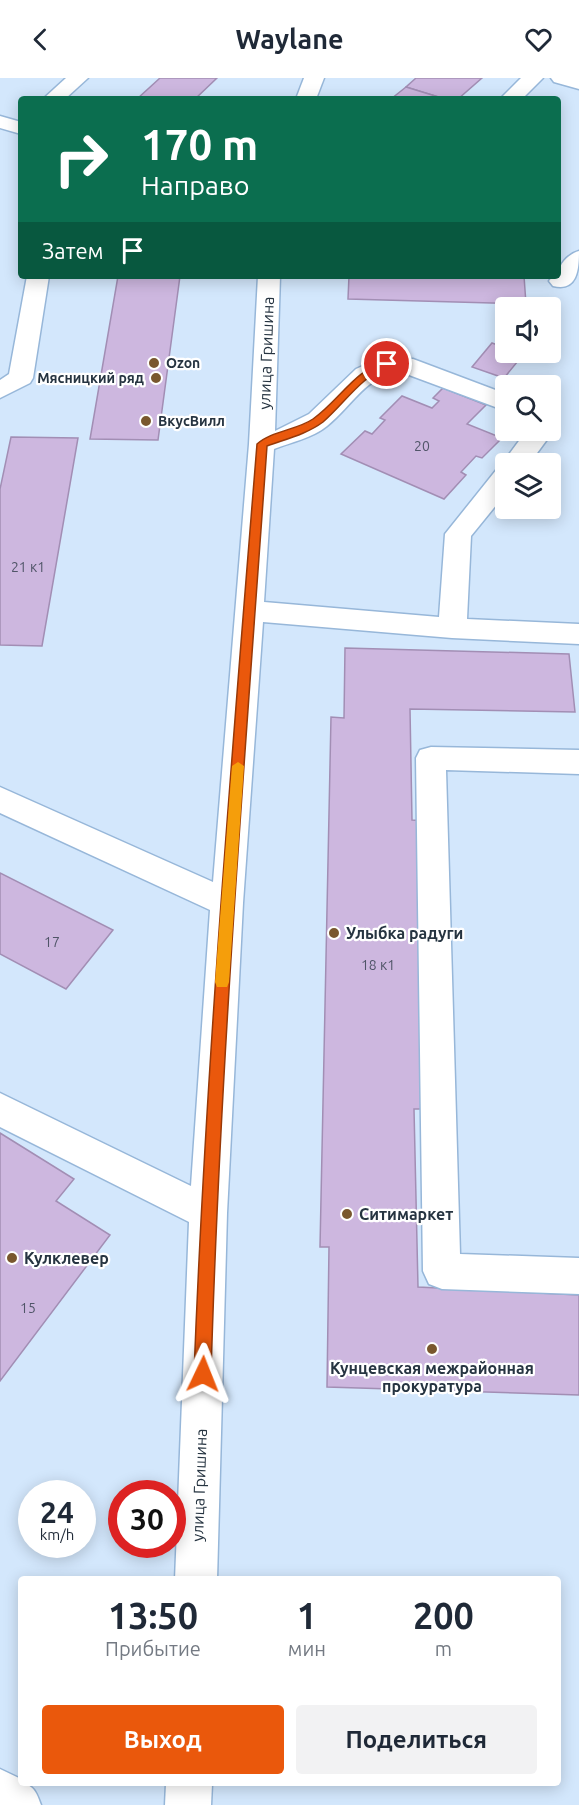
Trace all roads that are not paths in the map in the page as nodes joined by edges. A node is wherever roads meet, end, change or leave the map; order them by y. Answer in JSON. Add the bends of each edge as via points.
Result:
{"nodes":[{"id":1,"x":78,"y":78,"type":"edge"},
{"id":2,"x":314,"y":78,"type":"edge"},
{"id":3,"x":533,"y":78,"type":"edge"},
{"id":4,"x":561,"y":78,"type":"edge"},
{"id":5,"x":579,"y":83,"type":"edge"},
{"id":6,"x":57,"y":96,"type":"edge"},
{"id":7,"x":307,"y":96,"type":"edge"},
{"id":8,"x":513,"y":96,"type":"edge"},
{"id":9,"x":579,"y":258,"type":"edge"},
{"id":10,"x":38,"y":279,"type":"edge"},
{"id":11,"x":269,"y":279,"type":"edge"},
{"id":12,"x":565,"y":281,"type":"edge"},
{"id":13,"x":0,"y":390,"type":"edge"},
{"id":14,"x":495,"y":399,"type":"edge"},
{"id":15,"x":533,"y":441,"type":"edge"},
{"id":16,"x":262,"y":444,"type":"junction"},
{"id":17,"x":524,"y":453,"type":"edge"},
{"id":18,"x":495,"y":489,"type":"edge"},
{"id":19,"x":250,"y":610,"type":"junction"},
{"id":20,"x":452,"y":628,"type":"junction"},
{"id":21,"x":579,"y":634,"type":"edge"},
{"id":22,"x":579,"y":762,"type":"edge"},
{"id":23,"x":0,"y":799,"type":"edge"},
{"id":24,"x":227,"y":903,"type":"junction"},
{"id":25,"x":0,"y":1108,"type":"edge"},
{"id":26,"x":208,"y":1213,"type":"junction"},
{"id":27,"x":579,"y":1276,"type":"edge"},
{"id":28,"x":196,"y":1576,"type":"edge"},
{"id":29,"x":189,"y":1786,"type":"edge"},
{"id":30,"x":0,"y":1792,"type":"edge"},
{"id":31,"x":18,"y":1805,"type":"edge"},
{"id":32,"x":188,"y":1805,"type":"edge"}],
"edges":[{"from":1,"to":6,"type":"street"},
{"from":2,"to":7,"type":"street"},
{"from":3,"to":8,"type":"street"},
{"from":4,"to":5,"type":"street"},
{"from":9,"to":12,"type":"street"},
{"from":10,"to":13,"type":"street","via":[[21,378]]},
{"from":11,"to":16,"type":"street","name":"улица Гришина"},
{"from":14,"to":16,"type":"street","via":[[404,364],[387,364],[373,368],[318,421]]},
{"from":15,"to":17,"type":"street"},
{"from":16,"to":19,"type":"street","name":"улица Гришина"},
{"from":18,"to":20,"type":"street","via":[[458,534]]},
{"from":19,"to":20,"type":"street"},
{"from":19,"to":24,"type":"street","name":"улица Гришина"},
{"from":20,"to":21,"type":"street"},
{"from":22,"to":27,"type":"street","via":[[431,758],[442,1270]]},
{"from":23,"to":24,"type":"street"},
{"from":24,"to":26,"type":"street","name":"улица Гришина"},
{"from":25,"to":26,"type":"street"},
{"from":26,"to":28,"type":"street","name":"улица Гришина"},
{"from":29,"to":32,"type":"street"},
{"from":30,"to":31,"type":"street"}]}
